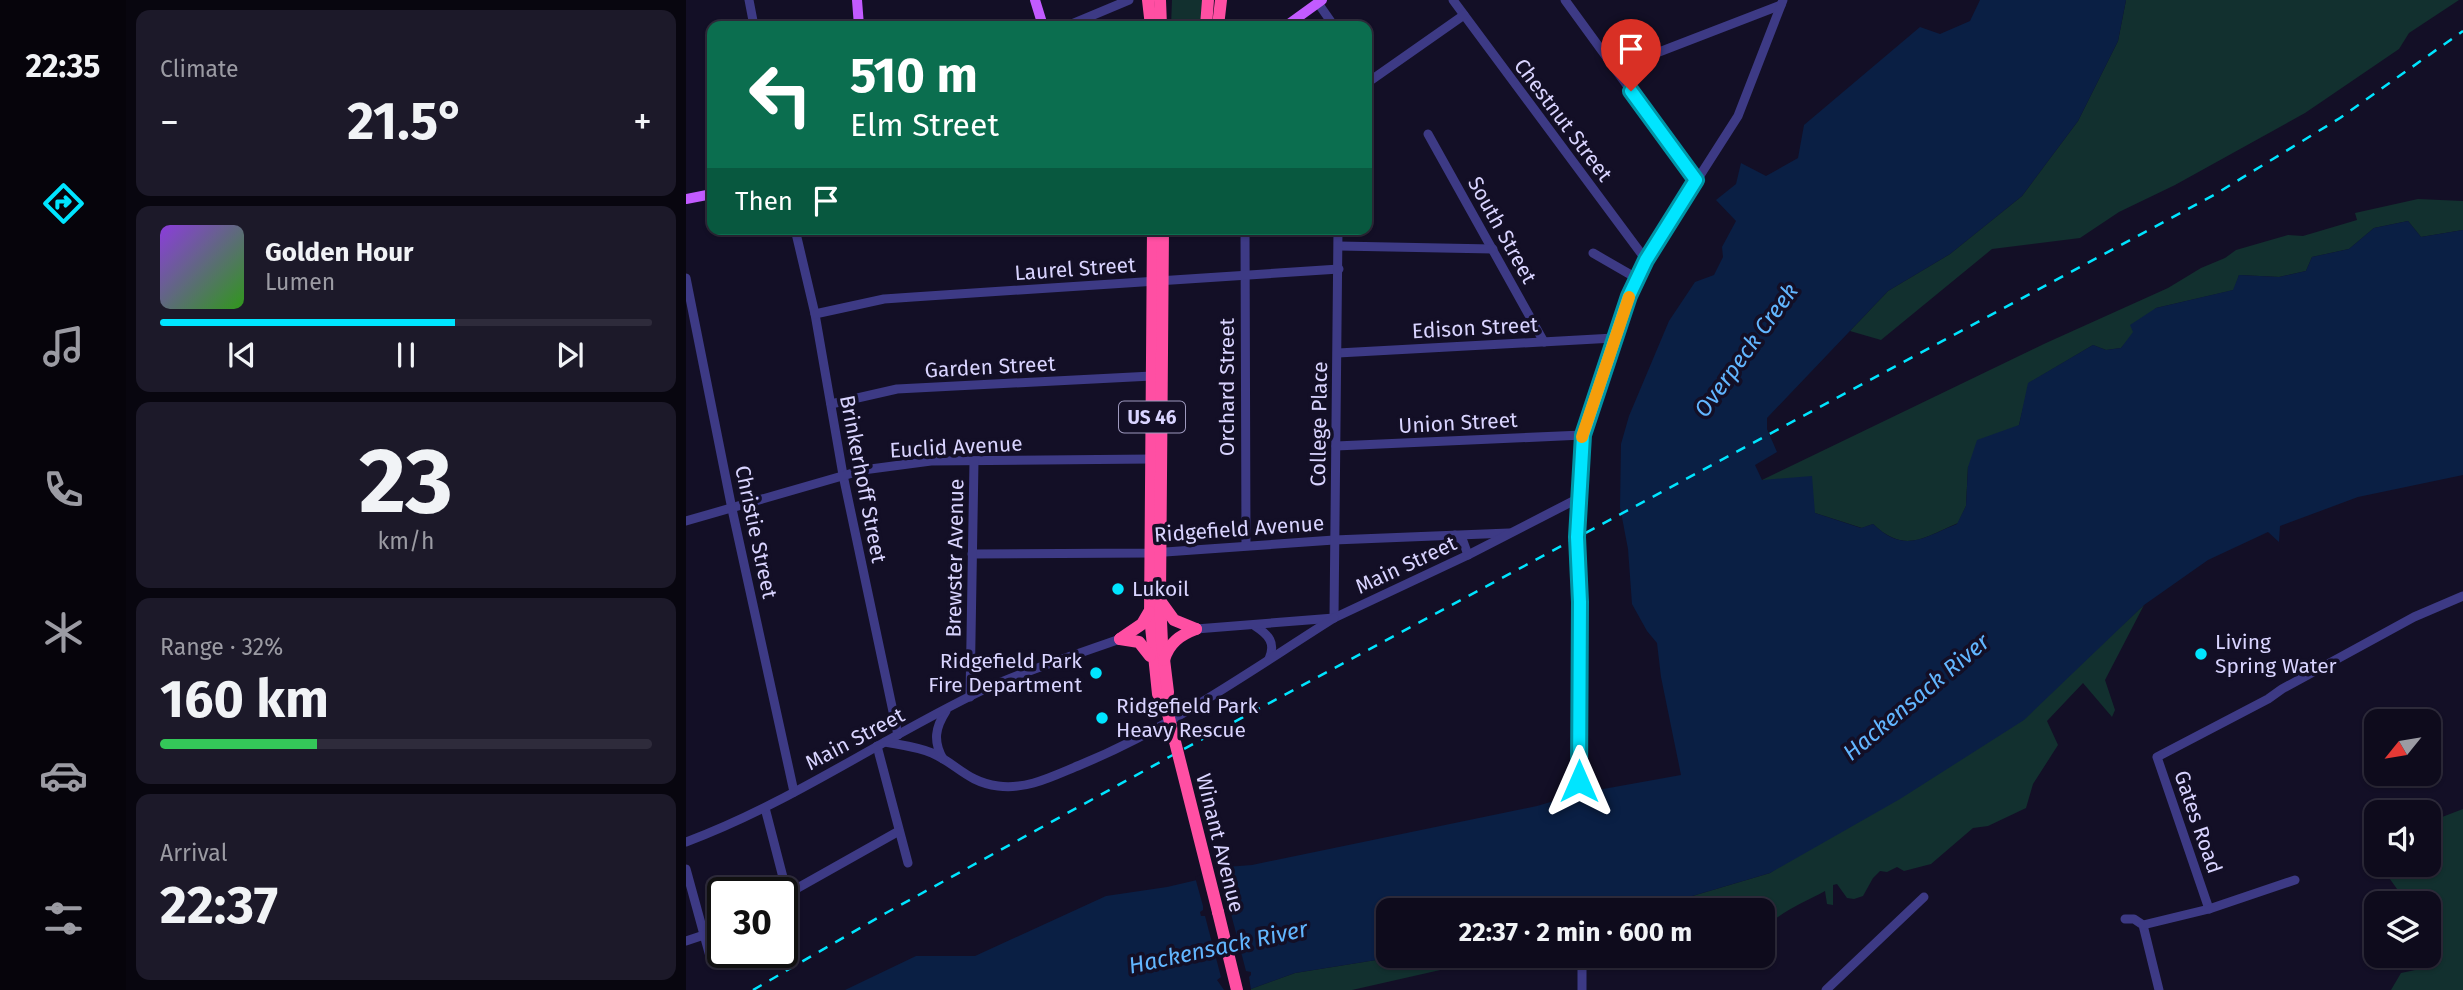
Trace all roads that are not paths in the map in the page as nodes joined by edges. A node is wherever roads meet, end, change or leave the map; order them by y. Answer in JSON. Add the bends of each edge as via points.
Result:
{"nodes":[{"id":1,"x":749,"y":0,"type":"edge"},
{"id":2,"x":857,"y":0,"type":"edge"},
{"id":3,"x":1035,"y":0,"type":"edge"},
{"id":4,"x":1129,"y":0,"type":"edge"},
{"id":5,"x":1148,"y":0,"type":"edge"},
{"id":6,"x":1160,"y":0,"type":"edge"},
{"id":7,"x":1208,"y":0,"type":"edge"},
{"id":8,"x":1221,"y":0,"type":"edge"},
{"id":9,"x":1453,"y":0,"type":"edge"},
{"id":10,"x":1565,"y":0,"type":"edge"},
{"id":11,"x":1320,"y":2,"type":"edge"},
{"id":12,"x":1782,"y":3,"type":"edge"},
{"id":13,"x":1464,"y":15,"type":"junction"},
{"id":14,"x":753,"y":21,"type":"edge"},
{"id":15,"x":859,"y":21,"type":"edge"},
{"id":16,"x":1041,"y":21,"type":"edge"},
{"id":17,"x":1078,"y":21,"type":"edge"},
{"id":18,"x":1150,"y":21,"type":"edge"},
{"id":19,"x":1161,"y":21,"type":"edge"},
{"id":20,"x":1206,"y":21,"type":"edge"},
{"id":21,"x":1219,"y":21,"type":"edge"},
{"id":22,"x":1293,"y":21,"type":"edge"},
{"id":23,"x":1331,"y":21,"type":"edge"},
{"id":24,"x":1615,"y":69,"type":"junction"},
{"id":25,"x":1372,"y":75,"type":"edge"},
{"id":26,"x":1429,"y":134,"type":"dead end"},
{"id":27,"x":1696,"y":180,"type":"junction"},
{"id":28,"x":707,"y":195,"type":"edge"},
{"id":29,"x":686,"y":199,"type":"edge"},
{"id":30,"x":797,"y":235,"type":"edge"},
{"id":31,"x":1154,"y":235,"type":"edge"},
{"id":32,"x":1162,"y":235,"type":"edge"},
{"id":33,"x":1244,"y":235,"type":"edge"},
{"id":34,"x":1339,"y":235,"type":"edge"},
{"id":35,"x":1339,"y":246,"type":"junction"},
{"id":36,"x":1493,"y":249,"type":"junction"},
{"id":37,"x":1593,"y":253,"type":"dead end"},
{"id":38,"x":1646,"y":260,"type":"junction"},
{"id":39,"x":1339,"y":269,"type":"junction"},
{"id":40,"x":1244,"y":276,"type":"junction"},
{"id":41,"x":686,"y":278,"type":"edge"},
{"id":42,"x":1638,"y":279,"type":"junction"},
{"id":43,"x":1158,"y":281,"type":"junction"},
{"id":44,"x":814,"y":314,"type":"junction"},
{"id":45,"x":1615,"y":338,"type":"junction"},
{"id":46,"x":1544,"y":342,"type":"junction"},
{"id":47,"x":1338,"y":353,"type":"junction"},
{"id":48,"x":1152,"y":376,"type":"junction"},
{"id":49,"x":831,"y":404,"type":"junction"},
{"id":50,"x":1583,"y":435,"type":"junction"},
{"id":51,"x":1336,"y":446,"type":"junction"},
{"id":52,"x":1152,"y":459,"type":"junction"},
{"id":53,"x":974,"y":461,"type":"junction"},
{"id":54,"x":843,"y":475,"type":"junction"},
{"id":55,"x":1577,"y":499,"type":"junction"},
{"id":56,"x":732,"y":509,"type":"junction"},
{"id":57,"x":686,"y":521,"type":"edge"},
{"id":58,"x":1508,"y":533,"type":"junction"},
{"id":59,"x":1455,"y":536,"type":"junction"},
{"id":60,"x":1334,"y":540,"type":"junction"},
{"id":61,"x":1245,"y":545,"type":"junction"},
{"id":62,"x":1156,"y":552,"type":"junction"},
{"id":63,"x":972,"y":554,"type":"junction"},
{"id":64,"x":1468,"y":555,"type":"junction"},
{"id":65,"x":2463,"y":596,"type":"edge"},
{"id":66,"x":1160,"y":599,"type":"junction"},
{"id":67,"x":1150,"y":608,"type":"junction"},
{"id":68,"x":1334,"y":618,"type":"junction"},
{"id":69,"x":1255,"y":626,"type":"junction"},
{"id":70,"x":1196,"y":629,"type":"junction"},
{"id":71,"x":1120,"y":639,"type":"junction"},
{"id":72,"x":1269,"y":659,"type":"junction"},
{"id":73,"x":1158,"y":661,"type":"junction"},
{"id":74,"x":970,"y":697,"type":"junction"},
{"id":75,"x":947,"y":709,"type":"junction"},
{"id":76,"x":898,"y":735,"type":"junction"},
{"id":77,"x":881,"y":744,"type":"junction"},
{"id":78,"x":943,"y":759,"type":"junction"},
{"id":79,"x":1579,"y":781,"type":"dead end"},
{"id":80,"x":794,"y":792,"type":"junction"},
{"id":81,"x":765,"y":807,"type":"junction"},
{"id":82,"x":899,"y":831,"type":"junction"},
{"id":83,"x":686,"y":842,"type":"edge"},
{"id":84,"x":908,"y":863,"type":"dead end"},
{"id":85,"x":686,"y":869,"type":"edge"},
{"id":86,"x":784,"y":877,"type":"edge"},
{"id":87,"x":2295,"y":880,"type":"dead end"},
{"id":88,"x":798,"y":888,"type":"edge"},
{"id":89,"x":1924,"y":897,"type":"dead end"},
{"id":90,"x":2209,"y":909,"type":"junction"},
{"id":91,"x":2124,"y":919,"type":"dead end"},
{"id":92,"x":2143,"y":925,"type":"junction"},
{"id":93,"x":704,"y":935,"type":"junction"},
{"id":94,"x":686,"y":941,"type":"edge"},
{"id":95,"x":707,"y":946,"type":"edge"},
{"id":96,"x":1582,"y":968,"type":"edge"},
{"id":97,"x":1237,"y":990,"type":"edge"},
{"id":98,"x":1582,"y":990,"type":"edge"},
{"id":99,"x":1826,"y":990,"type":"edge"},
{"id":100,"x":2159,"y":990,"type":"edge"}],
"edges":[{"from":1,"to":14,"type":"street"},
{"from":2,"to":15,"type":"main road"},
{"from":3,"to":16,"type":"main road"},
{"from":4,"to":17,"type":"street"},
{"from":5,"to":18,"type":"highway"},
{"from":6,"to":19,"type":"highway"},
{"from":7,"to":20,"type":"highway"},
{"from":8,"to":21,"type":"highway"},
{"from":9,"to":13,"type":"street","name":"Chestnut Street"},
{"from":10,"to":24,"type":"street"},
{"from":11,"to":22,"type":"main road"},
{"from":11,"to":23,"type":"street"},
{"from":12,"to":24,"type":"street"},
{"from":12,"to":27,"type":"street","via":[[1738,116]]},
{"from":13,"to":25,"type":"street"},
{"from":13,"to":38,"type":"street","name":"Chestnut Street"},
{"from":24,"to":27,"type":"street"},
{"from":26,"to":36,"type":"street","name":"South Street"},
{"from":27,"to":38,"type":"street"},
{"from":28,"to":29,"type":"main road"},
{"from":30,"to":44,"type":"street","name":"Brinkerhoff Street"},
{"from":31,"to":43,"type":"highway","name":"Winant Avenue","number":"US 46"},
{"from":32,"to":43,"type":"highway","name":"Winant Avenue","number":"US 46"},
{"from":33,"to":40,"type":"street","name":"Orchard Street"},
{"from":34,"to":35,"type":"street","name":"College Place"},
{"from":35,"to":36,"type":"street"},
{"from":35,"to":39,"type":"street","name":"College Place"},
{"from":36,"to":46,"type":"street","name":"South Street"},
{"from":37,"to":42,"type":"street"},
{"from":38,"to":42,"type":"street"},
{"from":39,"to":40,"type":"street","name":"Laurel Street"},
{"from":39,"to":47,"type":"street","name":"College Place"},
{"from":40,"to":43,"type":"street","name":"Laurel Street"},
{"from":40,"to":61,"type":"street","name":"Orchard Street"},
{"from":41,"to":56,"type":"street","name":"Christie Street"},
{"from":42,"to":45,"type":"street"},
{"from":43,"to":44,"type":"street","name":"Laurel Street","via":[[905,297]]},
{"from":43,"to":48,"type":"highway","name":"Winant Avenue","number":"US 46"},
{"from":43,"to":62,"type":"highway","name":"Winant Avenue","number":"US 46"},
{"from":44,"to":49,"type":"street","name":"Brinkerhoff Street"},
{"from":45,"to":46,"type":"street","name":"Edison Street"},
{"from":45,"to":50,"type":"street"},
{"from":46,"to":47,"type":"street","name":"Edison Street"},
{"from":47,"to":51,"type":"street","name":"College Place"},
{"from":48,"to":49,"type":"street","name":"Garden Street","via":[[897,389]]},
{"from":48,"to":52,"type":"highway","name":"Winant Avenue","number":"US 46"},
{"from":49,"to":54,"type":"street","name":"Brinkerhoff Street"},
{"from":50,"to":51,"type":"street","name":"Union Street"},
{"from":50,"to":55,"type":"street"},
{"from":51,"to":60,"type":"street","name":"College Place"},
{"from":52,"to":53,"type":"street","name":"Euclid Avenue"},
{"from":52,"to":62,"type":"highway","name":"Winant Avenue","number":"US 46"},
{"from":53,"to":54,"type":"street","name":"Euclid Avenue","via":[[931,461]]},
{"from":53,"to":63,"type":"street","name":"Brewster Avenue"},
{"from":54,"to":56,"type":"street","name":"Euclid Avenue"},
{"from":54,"to":76,"type":"street","name":"Brinkerhoff Street"},
{"from":55,"to":58,"type":"street","name":"Main Street"},
{"from":55,"to":79,"type":"street"},
{"from":56,"to":57,"type":"street","name":"Euclid Avenue"},
{"from":56,"to":80,"type":"street","name":"Christie Street"},
{"from":58,"to":59,"type":"street","name":"Ridgefield Avenue"},
{"from":58,"to":64,"type":"street","name":"Main Street"},
{"from":59,"to":60,"type":"street","name":"Ridgefield Avenue"},
{"from":59,"to":64,"type":"street","via":[[1463,541]]},
{"from":60,"to":61,"type":"street","name":"Ridgefield Avenue"},
{"from":60,"to":68,"type":"street","name":"College Place"},
{"from":61,"to":62,"type":"street","name":"Ridgefield Avenue"},
{"from":62,"to":63,"type":"street","name":"Ridgefield Avenue"},
{"from":62,"to":66,"type":"highway","name":"Winant Avenue","number":"US 46"},
{"from":62,"to":67,"type":"highway","name":"Winant Avenue","number":"US 46"},
{"from":63,"to":74,"type":"street","name":"Brewster Avenue"},
{"from":64,"to":68,"type":"street","name":"Main Street"},
{"from":65,"to":90,"type":"street","name":"Gates Road","via":[[2414,617],[2157,757]]},
{"from":66,"to":70,"type":"highway","via":[[1170,617]]},
{"from":66,"to":73,"type":"highway","name":"Winant Avenue","number":"US 46"},
{"from":67,"to":71,"type":"highway","via":[[1142,624]]},
{"from":67,"to":73,"type":"highway","name":"Winant Avenue","number":"US 46"},
{"from":68,"to":69,"type":"street","name":"Main Street"},
{"from":68,"to":72,"type":"street"},
{"from":69,"to":70,"type":"street","name":"Main Street"},
{"from":69,"to":72,"type":"street","via":[[1268,634],[1273,651]]},
{"from":70,"to":73,"type":"highway","via":[[1173,642]]},
{"from":71,"to":73,"type":"highway","via":[[1142,643]]},
{"from":71,"to":74,"type":"street","name":"Main Street"},
{"from":72,"to":78,"type":"street","via":[[1157,729],[1040,782],[1013,787],[985,784]]},
{"from":73,"to":97,"type":"highway","name":"Winant Avenue","number":"US 46","bridge":true},
{"from":74,"to":75,"type":"street","name":"Main Street"},
{"from":75,"to":76,"type":"street","name":"Main Street"},
{"from":75,"to":78,"type":"street","via":[[935,734]]},
{"from":76,"to":77,"type":"street","name":"Main Street"},
{"from":77,"to":78,"type":"street","via":[[923,750]]},
{"from":77,"to":80,"type":"street","name":"Main Street"},
{"from":77,"to":82,"type":"street"},
{"from":80,"to":81,"type":"street","name":"Main Street"},
{"from":81,"to":83,"type":"street","name":"Main Street"},
{"from":81,"to":86,"type":"street"},
{"from":82,"to":84,"type":"street"},
{"from":82,"to":88,"type":"street"},
{"from":85,"to":93,"type":"street"},
{"from":87,"to":90,"type":"street"},
{"from":89,"to":99,"type":"street"},
{"from":90,"to":92,"type":"street"},
{"from":91,"to":92,"type":"street"},
{"from":92,"to":100,"type":"street"},
{"from":93,"to":94,"type":"street"},
{"from":93,"to":95,"type":"street"},
{"from":96,"to":98,"type":"street"}]}
